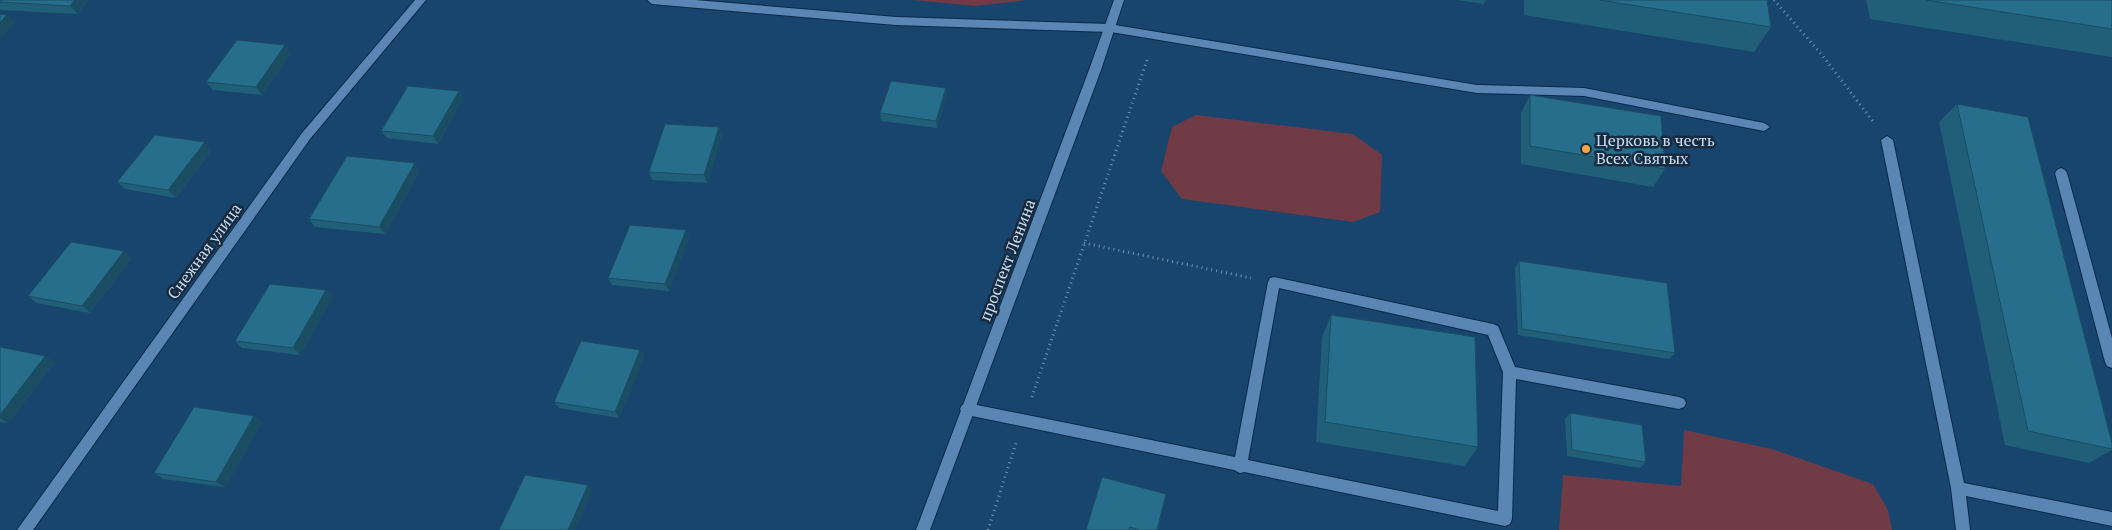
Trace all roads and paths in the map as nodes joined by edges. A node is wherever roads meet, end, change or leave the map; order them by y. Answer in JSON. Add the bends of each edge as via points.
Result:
{"nodes":[{"id":1,"x":421,"y":0,"type":"edge"},
{"id":2,"x":652,"y":0,"type":"edge"},
{"id":3,"x":1119,"y":0,"type":"edge"},
{"id":4,"x":1774,"y":0,"type":"edge"},
{"id":5,"x":1109,"y":28,"type":"junction"},
{"id":6,"x":1155,"y":36,"type":"junction"},
{"id":7,"x":1764,"y":127,"type":"dead end"},
{"id":8,"x":1887,"y":140,"type":"joint"},
{"id":9,"x":2061,"y":173,"type":"dead end"},
{"id":10,"x":1084,"y":242,"type":"junction"},
{"id":11,"x":1274,"y":282,"type":"junction"},
{"id":12,"x":2112,"y":362,"type":"edge"},
{"id":13,"x":1510,"y":372,"type":"junction"},
{"id":14,"x":1679,"y":403,"type":"dead end"},
{"id":15,"x":968,"y":409,"type":"junction"},
{"id":16,"x":1024,"y":420,"type":"junction"},
{"id":17,"x":1240,"y":467,"type":"junction"},
{"id":18,"x":1958,"y":488,"type":"junction"},
{"id":19,"x":2112,"y":519,"type":"edge"},
{"id":20,"x":24,"y":530,"type":"edge"},
{"id":21,"x":923,"y":530,"type":"edge"},
{"id":22,"x":988,"y":530,"type":"edge"},
{"id":23,"x":1963,"y":530,"type":"edge"}],
"edges":[{"from":1,"to":20,"type":"street","name":"Снежная улица","via":[[306,136]]},
{"from":2,"to":5,"type":"street","via":[[896,21]]},
{"from":3,"to":5,"type":"street","name":"проспект Ленина"},
{"from":4,"to":8,"type":"path","via":[[1822,55]]},
{"from":5,"to":6,"type":"street"},
{"from":5,"to":15,"type":"street","name":"проспект Ленина"},
{"from":6,"to":7,"type":"street","via":[[1477,89],[1584,92]]},
{"from":6,"to":10,"type":"path"},
{"from":8,"to":18,"type":"street"},
{"from":9,"to":12,"type":"street"},
{"from":10,"to":11,"type":"path"},
{"from":10,"to":16,"type":"path"},
{"from":11,"to":13,"type":"street","via":[[1493,330]]},
{"from":11,"to":17,"type":"street"},
{"from":13,"to":14,"type":"street"},
{"from":13,"to":17,"type":"street","via":[[1505,519]]},
{"from":15,"to":16,"type":"street"},
{"from":15,"to":21,"type":"street","name":"проспект Ленина"},
{"from":16,"to":17,"type":"street"},
{"from":16,"to":22,"type":"path"},
{"from":18,"to":19,"type":"street"},
{"from":18,"to":23,"type":"street"}]}
